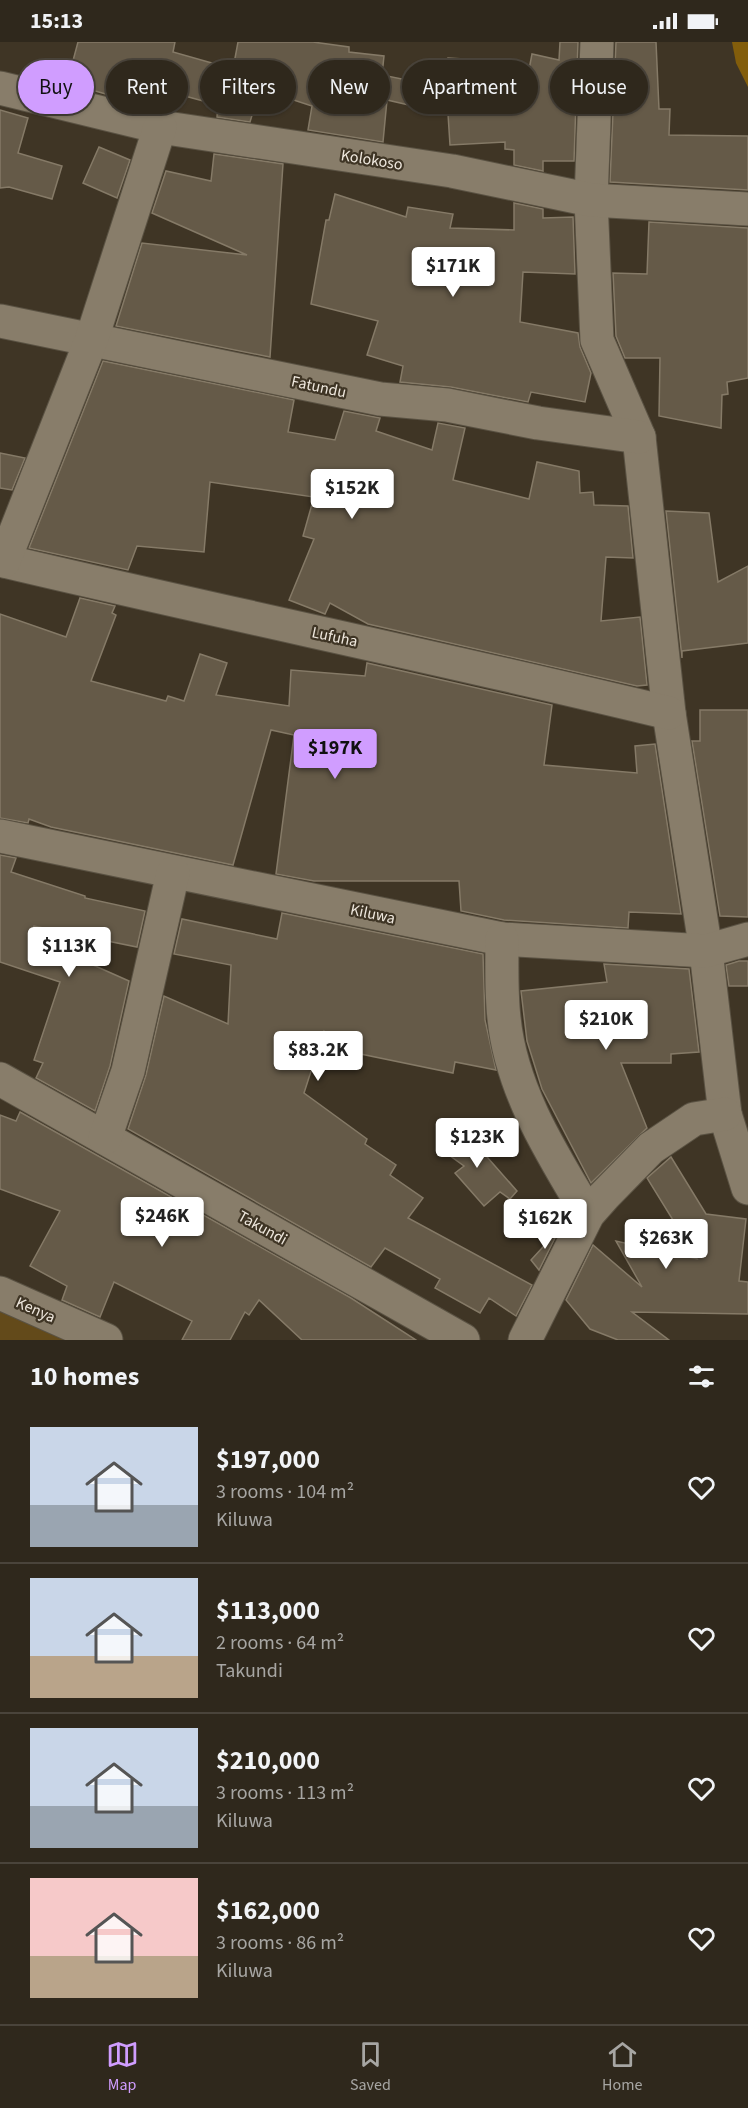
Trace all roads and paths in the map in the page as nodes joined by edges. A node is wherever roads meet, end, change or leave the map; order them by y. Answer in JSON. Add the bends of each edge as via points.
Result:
{"nodes":[{"id":1,"x":597,"y":42,"type":"edge"},
{"id":2,"x":0,"y":88,"type":"edge"},
{"id":3,"x":160,"y":127,"type":"junction"},
{"id":4,"x":591,"y":200,"type":"junction"},
{"id":5,"x":748,"y":208,"type":"edge"},
{"id":6,"x":0,"y":321,"type":"edge"},
{"id":7,"x":92,"y":338,"type":"junction"},
{"id":8,"x":639,"y":437,"type":"junction"},
{"id":9,"x":2,"y":561,"type":"edge"},
{"id":10,"x":669,"y":713,"type":"junction"},
{"id":11,"x":0,"y":836,"type":"edge"},
{"id":12,"x":173,"y":873,"type":"junction"},
{"id":13,"x":502,"y":939,"type":"junction"},
{"id":14,"x":748,"y":939,"type":"edge"},
{"id":15,"x":706,"y":951,"type":"junction"},
{"id":16,"x":0,"y":1079,"type":"edge"},
{"id":17,"x":725,"y":1114,"type":"junction"},
{"id":18,"x":105,"y":1138,"type":"junction"},
{"id":19,"x":748,"y":1188,"type":"edge"},
{"id":20,"x":588,"y":1214,"type":"junction"},
{"id":21,"x":0,"y":1293,"type":"edge"},
{"id":22,"x":106,"y":1340,"type":"edge"},
{"id":23,"x":463,"y":1340,"type":"edge"},
{"id":24,"x":525,"y":1340,"type":"edge"}],
"edges":[{"from":1,"to":4,"type":"street"},
{"from":2,"to":3,"type":"street","name":"Kolokoso"},
{"from":3,"to":4,"type":"street","name":"Kolokoso","via":[[452,171]]},
{"from":3,"to":7,"type":"street"},
{"from":4,"to":5,"type":"street","name":"Kolokoso"},
{"from":4,"to":8,"type":"street","via":[[597,339]]},
{"from":6,"to":7,"type":"street","name":"Fatundu"},
{"from":7,"to":8,"type":"street","name":"Fatundu","via":[[380,399],[447,405]]},
{"from":7,"to":9,"type":"street"},
{"from":8,"to":10,"type":"street"},
{"from":9,"to":10,"type":"street","name":"Lufuha"},
{"from":10,"to":15,"type":"street"},
{"from":11,"to":12,"type":"street","name":"Kiluwa"},
{"from":12,"to":13,"type":"street","name":"Kiluwa"},
{"from":12,"to":18,"type":"street","via":[[128,1071]]},
{"from":13,"to":15,"type":"street","name":"Kiluwa"},
{"from":13,"to":20,"type":"street","via":[[504,1019],[518,1075],[534,1120]]},
{"from":14,"to":15,"type":"street","name":"Kiluwa"},
{"from":15,"to":17,"type":"street"},
{"from":16,"to":18,"type":"street","name":"Takundi"},
{"from":17,"to":19,"type":"street"},
{"from":17,"to":20,"type":"street","via":[[694,1119],[651,1148]]},
{"from":18,"to":23,"type":"street","name":"Takundi"},
{"from":20,"to":24,"type":"street"},
{"from":21,"to":22,"type":"street","name":"Kenya"}]}
